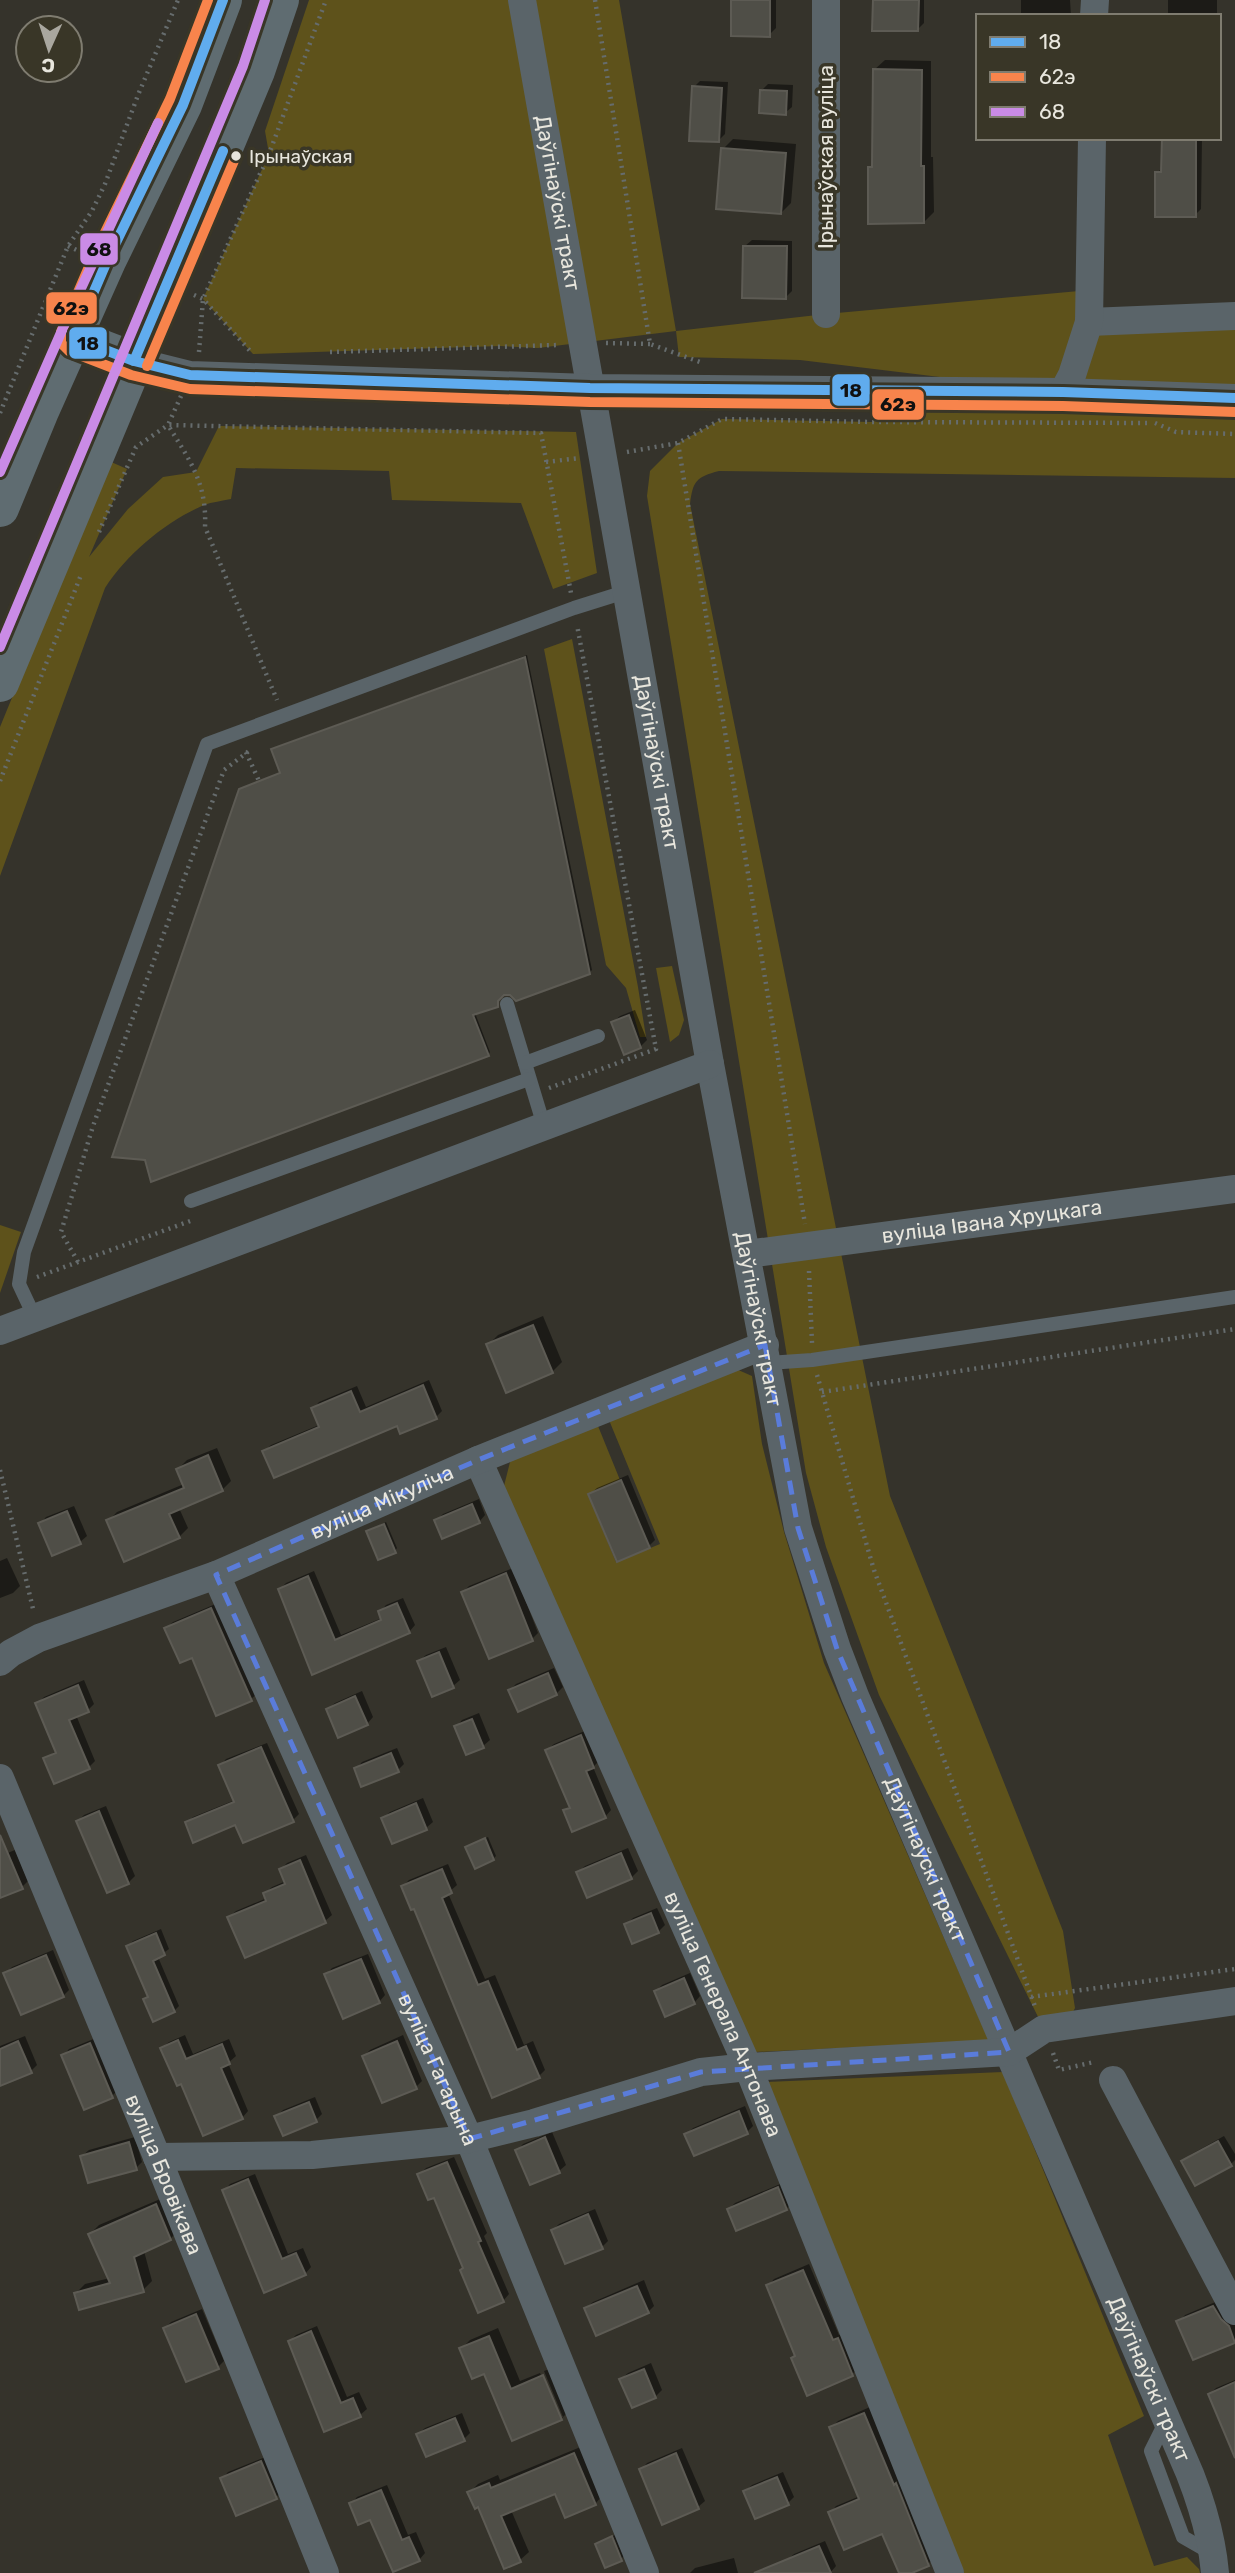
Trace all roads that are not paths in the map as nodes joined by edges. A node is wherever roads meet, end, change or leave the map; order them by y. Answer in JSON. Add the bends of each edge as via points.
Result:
{"nodes":[{"id":1,"x":223,"y":0,"type":"edge"},
{"id":2,"x":280,"y":0,"type":"edge"},
{"id":3,"x":522,"y":0,"type":"edge"},
{"id":4,"x":826,"y":0,"type":"edge"},
{"id":5,"x":1092,"y":140,"type":"edge"},
{"id":6,"x":826,"y":314,"type":"dead end"},
{"id":7,"x":1235,"y":316,"type":"edge"},
{"id":8,"x":1089,"y":321,"type":"junction"},
{"id":9,"x":74,"y":338,"type":"junction"},
{"id":10,"x":134,"y":360,"type":"junction"},
{"id":11,"x":590,"y":388,"type":"junction"},
{"id":12,"x":1063,"y":392,"type":"junction"},
{"id":13,"x":1235,"y":398,"type":"edge"},
{"id":14,"x":0,"y":509,"type":"edge"},
{"id":15,"x":625,"y":592,"type":"junction"},
{"id":16,"x":0,"y":683,"type":"edge"},
{"id":17,"x":507,"y":1004,"type":"dead end"},
{"id":18,"x":598,"y":1036,"type":"dead end"},
{"id":19,"x":525,"y":1063,"type":"junction"},
{"id":20,"x":710,"y":1064,"type":"junction"},
{"id":21,"x":529,"y":1079,"type":"junction"},
{"id":22,"x":544,"y":1126,"type":"junction"},
{"id":23,"x":1235,"y":1189,"type":"edge"},
{"id":24,"x":191,"y":1200,"type":"dead end"},
{"id":25,"x":747,"y":1254,"type":"junction"},
{"id":26,"x":1235,"y":1297,"type":"edge"},
{"id":27,"x":35,"y":1318,"type":"junction"},
{"id":28,"x":0,"y":1331,"type":"edge"},
{"id":29,"x":766,"y":1354,"type":"junction"},
{"id":30,"x":478,"y":1460,"type":"junction"},
{"id":31,"x":216,"y":1575,"type":"junction"},
{"id":32,"x":0,"y":1662,"type":"edge"},
{"id":33,"x":0,"y":1779,"type":"edge"},
{"id":34,"x":1235,"y":2001,"type":"edge"},
{"id":35,"x":1009,"y":2052,"type":"junction"},
{"id":36,"x":748,"y":2067,"type":"junction"},
{"id":37,"x":1113,"y":2080,"type":"road end"},
{"id":38,"x":469,"y":2139,"type":"junction"},
{"id":39,"x":157,"y":2157,"type":"junction"},
{"id":40,"x":1235,"y":2311,"type":"edge"},
{"id":41,"x":1214,"y":2563,"type":"edge"},
{"id":42,"x":325,"y":2573,"type":"edge"},
{"id":43,"x":645,"y":2573,"type":"edge"},
{"id":44,"x":950,"y":2573,"type":"edge"}],
"edges":[{"from":1,"to":9,"type":"main road","via":[[183,105]]},
{"from":2,"to":10,"type":"main road","via":[[256,71]]},
{"from":3,"to":11,"type":"street","name":"Даўгінаўскі тракт"},
{"from":4,"to":6,"type":"street","name":"Ірынаўская вуліца"},
{"from":5,"to":8,"type":"street"},
{"from":7,"to":8,"type":"street"},
{"from":8,"to":12,"type":"street"},
{"from":9,"to":10,"type":"main road"},
{"from":9,"to":14,"type":"main road"},
{"from":10,"to":11,"type":"street","via":[[190,375]]},
{"from":10,"to":16,"type":"main road"},
{"from":11,"to":12,"type":"street"},
{"from":11,"to":15,"type":"street","name":"Даўгінаўскі тракт"},
{"from":12,"to":13,"type":"street"},
{"from":15,"to":20,"type":"street","name":"Даўгінаўскі тракт"},
{"from":15,"to":27,"type":"lane","via":[[207,744],[24,1252],[19,1284]]},
{"from":17,"to":19,"type":"lane"},
{"from":18,"to":19,"type":"lane"},
{"from":19,"to":21,"type":"lane"},
{"from":20,"to":22,"type":"street"},
{"from":20,"to":25,"type":"street","name":"Даўгінаўскі тракт"},
{"from":21,"to":22,"type":"lane"},
{"from":21,"to":24,"type":"lane"},
{"from":22,"to":27,"type":"street"},
{"from":23,"to":25,"type":"street","name":"вуліца Івана Хруцкага"},
{"from":25,"to":29,"type":"street","name":"Даўгінаўскі тракт"},
{"from":26,"to":29,"type":"lane","via":[[813,1360]]},
{"from":27,"to":28,"type":"street"},
{"from":29,"to":30,"type":"street","name":"вуліца Мікуліча"},
{"from":29,"to":35,"type":"street","name":"Даўгінаўскі тракт","via":[[798,1528],[837,1649]]},
{"from":30,"to":31,"type":"street","name":"вуліца Мікуліча"},
{"from":30,"to":36,"type":"street","name":"вуліца Генерала Антонава"},
{"from":31,"to":32,"type":"street","name":"вуліца Мікуліча","via":[[39,1638]]},
{"from":31,"to":38,"type":"street","name":"вуліца Гагарына"},
{"from":33,"to":39,"type":"street","name":"вуліца Бровікава"},
{"from":34,"to":35,"type":"street","via":[[1044,2029]]},
{"from":35,"to":36,"type":"street"},
{"from":35,"to":41,"type":"street","name":"Даўгінаўскі тракт","via":[[1203,2508]]},
{"from":36,"to":38,"type":"street","via":[[701,2072]]},
{"from":36,"to":44,"type":"street","name":"вуліца Генерала Антонава"},
{"from":37,"to":40,"type":"street"},
{"from":38,"to":39,"type":"street","via":[[312,2155]]},
{"from":38,"to":43,"type":"street","name":"вуліца Гагарына"},
{"from":39,"to":42,"type":"street","name":"вуліца Бровікава"}]}
